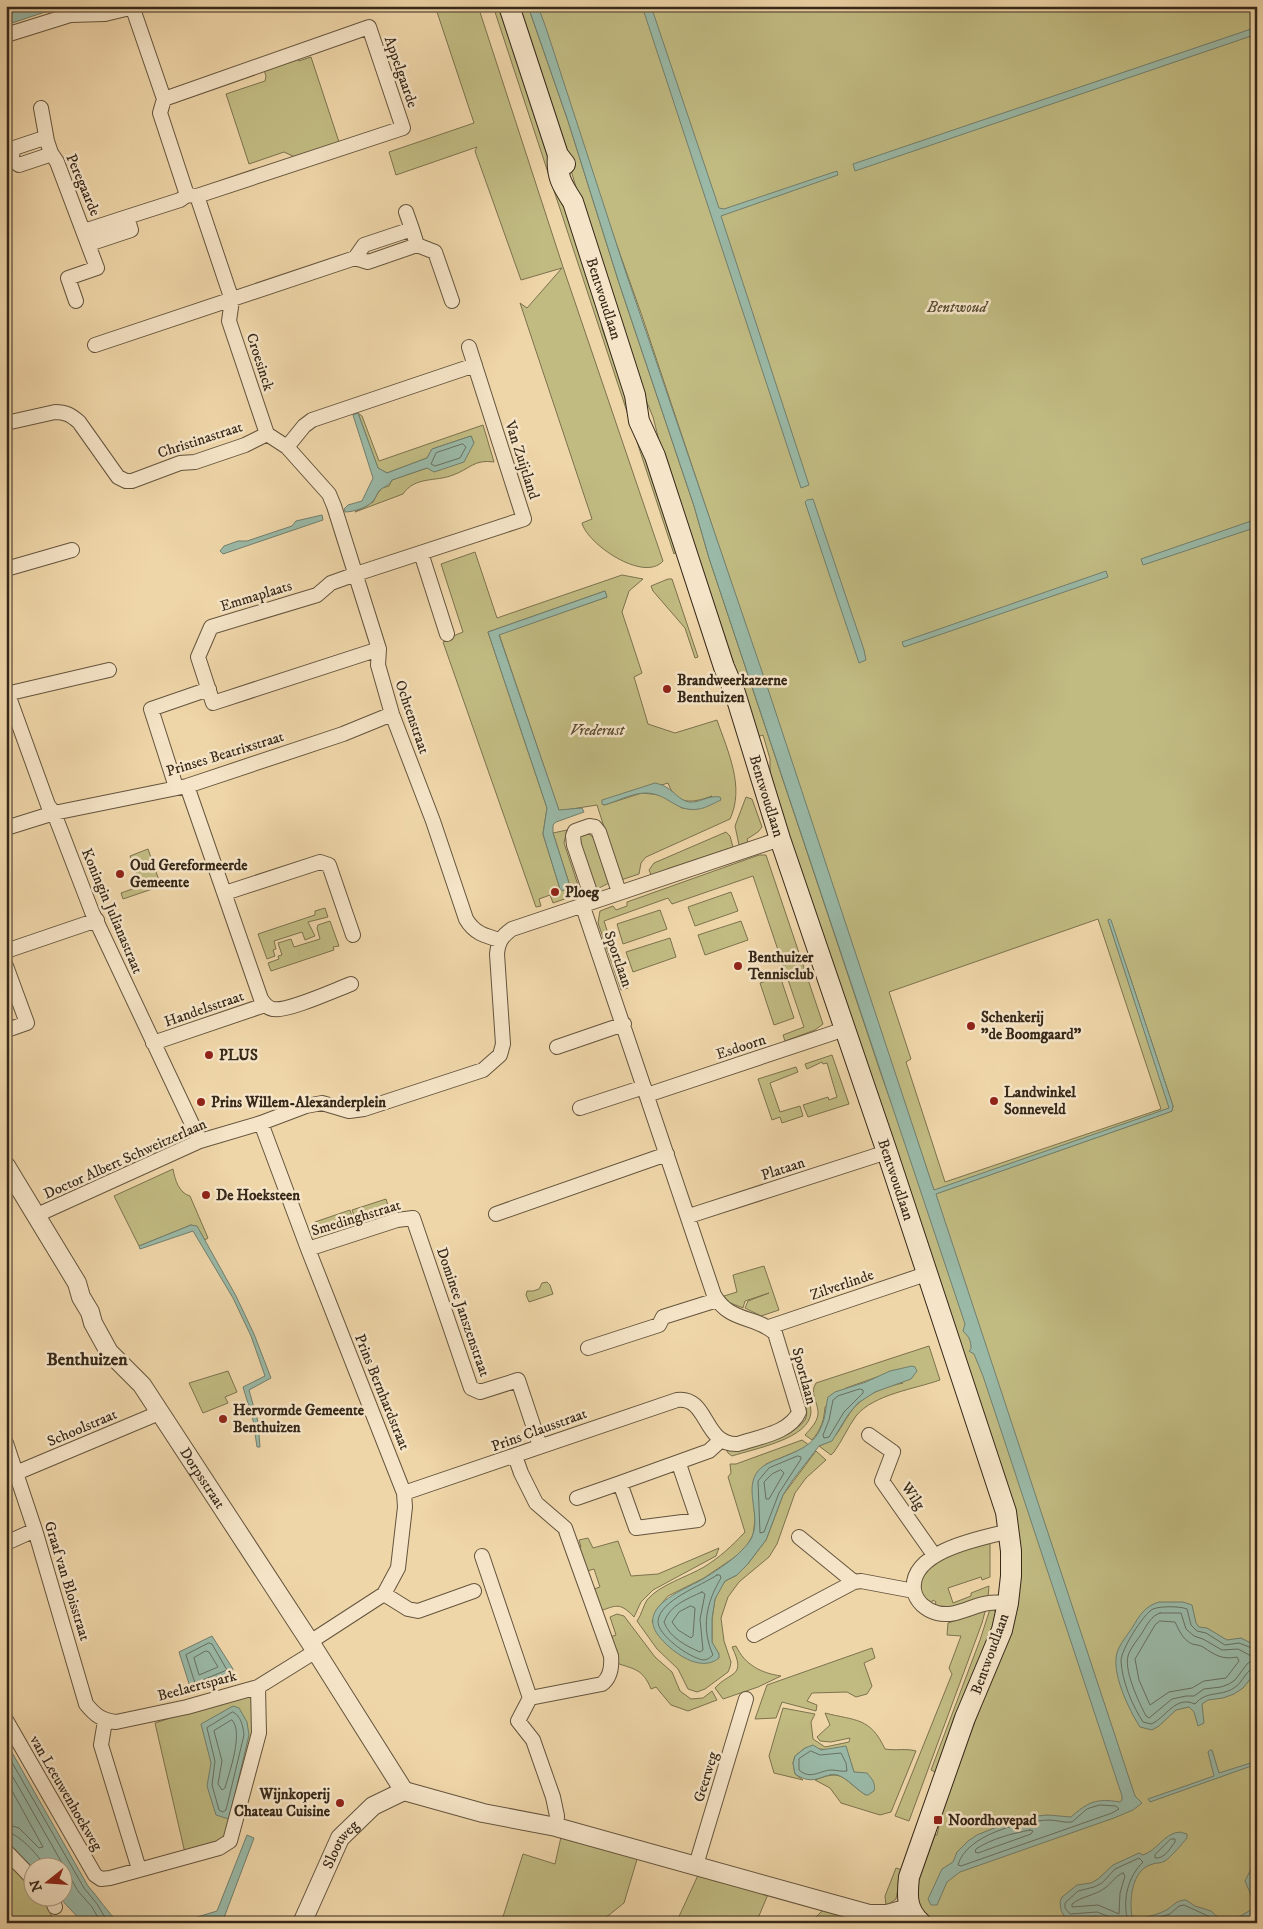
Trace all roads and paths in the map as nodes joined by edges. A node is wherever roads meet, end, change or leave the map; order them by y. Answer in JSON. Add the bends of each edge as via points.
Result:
{"nodes":[{"id":1,"x":509,"y":6,"type":"edge"},
{"id":2,"x":134,"y":7,"type":"edge"},
{"id":3,"x":6,"y":35,"type":"edge"},
{"id":4,"x":164,"y":99,"type":"junction"},
{"id":5,"x":41,"y":108,"type":"dead end"},
{"id":6,"x":49,"y":147,"type":"junction"},
{"id":7,"x":9,"y":160,"type":"edge"},
{"id":8,"x":192,"y":196,"type":"junction"},
{"id":9,"x":406,"y":212,"type":"dead end"},
{"id":10,"x":412,"y":229,"type":"junction"},
{"id":11,"x":86,"y":238,"type":"junction"},
{"id":12,"x":417,"y":245,"type":"junction"},
{"id":13,"x":356,"y":258,"type":"junction"},
{"id":14,"x":232,"y":300,"type":"junction"},
{"id":15,"x":76,"y":301,"type":"dead end"},
{"id":16,"x":452,"y":301,"type":"dead end"},
{"id":17,"x":95,"y":345,"type":"dead end"},
{"id":18,"x":469,"y":346,"type":"dead end"},
{"id":19,"x":475,"y":365,"type":"junction"},
{"id":20,"x":6,"y":423,"type":"edge"},
{"id":21,"x":267,"y":434,"type":"junction"},
{"id":22,"x":287,"y":447,"type":"junction"},
{"id":23,"x":72,"y":550,"type":"dead end"},
{"id":24,"x":421,"y":553,"type":"junction"},
{"id":25,"x":6,"y":569,"type":"edge"},
{"id":26,"x":356,"y":574,"type":"junction"},
{"id":27,"x":447,"y":634,"type":"dead end"},
{"id":28,"x":379,"y":649,"type":"junction"},
{"id":29,"x":109,"y":670,"type":"dead end"},
{"id":30,"x":208,"y":689,"type":"junction"},
{"id":31,"x":7,"y":692,"type":"edge"},
{"id":32,"x":392,"y":714,"type":"junction"},
{"id":33,"x":182,"y":786,"type":"junction"},
{"id":34,"x":54,"y":813,"type":"junction"},
{"id":35,"x":6,"y":828,"type":"edge"},
{"id":36,"x":780,"y":839,"type":"junction"},
{"id":37,"x":619,"y":892,"type":"junction"},
{"id":38,"x":226,"y":894,"type":"junction"},
{"id":39,"x":588,"y":903,"type":"junction"},
{"id":40,"x":97,"y":920,"type":"junction"},
{"id":41,"x":353,"y":935,"type":"dead end"},
{"id":42,"x":500,"y":940,"type":"junction"},
{"id":43,"x":6,"y":951,"type":"edge"},
{"id":44,"x":6,"y":966,"type":"edge"},
{"id":45,"x":351,"y":984,"type":"dead end"},
{"id":46,"x":265,"y":1005,"type":"junction"},
{"id":47,"x":624,"y":1024,"type":"junction"},
{"id":48,"x":845,"y":1029,"type":"junction"},
{"id":49,"x":7,"y":1030,"type":"edge"},
{"id":50,"x":153,"y":1043,"type":"junction"},
{"id":51,"x":557,"y":1047,"type":"dead end"},
{"id":52,"x":646,"y":1091,"type":"junction"},
{"id":53,"x":580,"y":1108,"type":"dead end"},
{"id":54,"x":261,"y":1122,"type":"junction"},
{"id":55,"x":200,"y":1141,"type":"junction"},
{"id":56,"x":887,"y":1152,"type":"junction"},
{"id":57,"x":667,"y":1154,"type":"junction"},
{"id":58,"x":6,"y":1166,"type":"edge"},
{"id":59,"x":496,"y":1214,"type":"dead end"},
{"id":60,"x":37,"y":1215,"type":"junction"},
{"id":61,"x":689,"y":1216,"type":"junction"},
{"id":62,"x":413,"y":1218,"type":"joint"},
{"id":63,"x":308,"y":1249,"type":"junction"},
{"id":64,"x":926,"y":1274,"type":"junction"},
{"id":65,"x":717,"y":1300,"type":"junction"},
{"id":66,"x":769,"y":1327,"type":"junction"},
{"id":67,"x":588,"y":1348,"type":"dead end"},
{"id":68,"x":159,"y":1412,"type":"junction"},
{"id":69,"x":870,"y":1434,"type":"dead end"},
{"id":70,"x":721,"y":1440,"type":"junction"},
{"id":71,"x":6,"y":1443,"type":"edge"},
{"id":72,"x":540,"y":1446,"type":"junction"},
{"id":73,"x":515,"y":1456,"type":"junction"},
{"id":74,"x":679,"y":1464,"type":"junction"},
{"id":75,"x":16,"y":1473,"type":"junction"},
{"id":76,"x":620,"y":1483,"type":"junction"},
{"id":77,"x":404,"y":1493,"type":"junction"},
{"id":78,"x":577,"y":1498,"type":"dead end"},
{"id":79,"x":35,"y":1530,"type":"junction"},
{"id":80,"x":1010,"y":1531,"type":"junction"},
{"id":81,"x":799,"y":1537,"type":"dead end"},
{"id":82,"x":6,"y":1543,"type":"edge"},
{"id":83,"x":934,"y":1555,"type":"junction"},
{"id":84,"x":482,"y":1556,"type":"dead end"},
{"id":85,"x":854,"y":1582,"type":"junction"},
{"id":86,"x":474,"y":1591,"type":"dead end"},
{"id":87,"x":914,"y":1591,"type":"junction"},
{"id":88,"x":384,"y":1594,"type":"junction"},
{"id":89,"x":1008,"y":1603,"type":"junction"},
{"id":90,"x":754,"y":1635,"type":"dead end"},
{"id":91,"x":313,"y":1647,"type":"junction"},
{"id":92,"x":258,"y":1686,"type":"junction"},
{"id":93,"x":530,"y":1698,"type":"junction"},
{"id":94,"x":746,"y":1699,"type":"dead end"},
{"id":95,"x":6,"y":1720,"type":"edge"},
{"id":96,"x":105,"y":1721,"type":"junction"},
{"id":97,"x":404,"y":1791,"type":"junction"},
{"id":98,"x":556,"y":1827,"type":"junction"},
{"id":99,"x":6,"y":1851,"type":"edge"},
{"id":100,"x":696,"y":1865,"type":"junction"},
{"id":101,"x":22,"y":1868,"type":"edge"},
{"id":102,"x":139,"y":1869,"type":"junction"},
{"id":103,"x":101,"y":1879,"type":"joint"},
{"id":104,"x":915,"y":1915,"type":"edge"},
{"id":105,"x":302,"y":1923,"type":"edge"}],
"edges":[{"from":1,"to":36,"type":"main road","name":"Bentwoudlaan","via":[[558,155],[571,181],[573,202],[635,395],[640,421],[655,456],[744,718]]},
{"from":2,"to":3,"type":"street","via":[[105,14],[70,15]]},
{"from":2,"to":4,"type":"street","name":"Croesinck"},
{"from":4,"to":8,"type":"street","name":"Croesinck","via":[[160,113]]},
{"from":4,"to":8,"type":"street","name":"Appelgaarde","via":[[369,27],[403,128]]},
{"from":5,"to":6,"type":"street","name":"Peregaarde"},
{"from":6,"to":7,"type":"street","via":[[46,156],[19,165]]},
{"from":6,"to":11,"type":"street","name":"Peregaarde"},
{"from":8,"to":11,"type":"street","via":[[127,217],[131,230]]},
{"from":8,"to":14,"type":"street","name":"Croesinck"},
{"from":9,"to":10,"type":"street"},
{"from":10,"to":12,"type":"street"},
{"from":10,"to":13,"type":"street","via":[[364,245]]},
{"from":11,"to":15,"type":"street","name":"Peregaarde","via":[[97,268],[68,278]]},
{"from":12,"to":13,"type":"street","via":[[368,262]]},
{"from":12,"to":16,"type":"street","via":[[434,252]]},
{"from":13,"to":14,"type":"street"},
{"from":14,"to":17,"type":"street"},
{"from":14,"to":21,"type":"street","name":"Croesinck","via":[[229,321]]},
{"from":18,"to":19,"type":"street","name":"Van Zuijtland"},
{"from":19,"to":22,"type":"street","via":[[312,420]]},
{"from":19,"to":24,"type":"street","name":"Van Zuijtland","via":[[524,519]]},
{"from":20,"to":21,"type":"street","name":"Christinastraat","via":[[56,412],[71,415],[118,477],[126,481],[180,463],[195,462]]},
{"from":21,"to":22,"type":"street","name":"Christinastraat"},
{"from":22,"to":26,"type":"street","name":"Christinastraat","via":[[329,494]]},
{"from":23,"to":25,"type":"street"},
{"from":24,"to":26,"type":"street","name":"Van Zuijtland"},
{"from":24,"to":27,"type":"street"},
{"from":26,"to":28,"type":"street","name":"Ochtenstraat"},
{"from":26,"to":30,"type":"street","name":"Emmaplaats","via":[[331,583],[317,594],[212,627],[198,657]]},
{"from":28,"to":30,"type":"street","name":"Emmaplaats","via":[[213,703]]},
{"from":28,"to":32,"type":"street","name":"Ochtenstraat","via":[[378,665]]},
{"from":29,"to":31,"type":"street"},
{"from":30,"to":33,"type":"street","via":[[151,709]]},
{"from":31,"to":34,"type":"street","name":"Koningin Julianastraat"},
{"from":32,"to":33,"type":"street","name":"Prinses Beatrixstraat","via":[[343,734]]},
{"from":32,"to":42,"type":"street","name":"Ochtenstraat","via":[[466,919],[483,935]]},
{"from":33,"to":34,"type":"street","name":"Prinses Beatrixstraat"},
{"from":33,"to":38,"type":"street"},
{"from":34,"to":35,"type":"street","name":"Prinses Beatrixstraat"},
{"from":34,"to":40,"type":"street","name":"Koningin Julianastraat"},
{"from":36,"to":37,"type":"street"},
{"from":36,"to":48,"type":"main road","name":"Bentwoudlaan"},
{"from":37,"to":39,"type":"street"},
{"from":37,"to":39,"type":"street","via":[[599,832],[589,826],[575,831],[573,836]]},
{"from":38,"to":41,"type":"street","via":[[320,862],[329,865]]},
{"from":38,"to":46,"type":"street"},
{"from":39,"to":42,"type":"street","via":[[512,929]]},
{"from":39,"to":47,"type":"street","name":"Sportlaan"},
{"from":40,"to":43,"type":"street"},
{"from":40,"to":50,"type":"street","name":"Koningin Julianastraat"},
{"from":42,"to":54,"type":"street","name":"Doctor Albert Schweitzerlaan","via":[[497,954],[503,1044],[493,1063],[483,1070],[364,1109],[349,1111],[315,1104]]},
{"from":44,"to":49,"type":"street","via":[[27,1023]]},
{"from":45,"to":46,"type":"street","via":[[289,1007],[272,1009]]},
{"from":46,"to":50,"type":"street","name":"Handelsstraat"},
{"from":47,"to":51,"type":"street"},
{"from":47,"to":52,"type":"street","name":"Sportlaan"},
{"from":48,"to":52,"type":"street","name":"Esdoorn"},
{"from":48,"to":56,"type":"main road","name":"Bentwoudlaan"},
{"from":50,"to":55,"type":"street","name":"Koningin Julianastraat"},
{"from":52,"to":53,"type":"street","name":"Esdoorn"},
{"from":52,"to":57,"type":"street","name":"Sportlaan"},
{"from":54,"to":55,"type":"street","name":"Doctor Albert Schweitzerlaan"},
{"from":54,"to":63,"type":"street","name":"Prins Bernhardstraat"},
{"from":55,"to":60,"type":"street","name":"Doctor Albert Schweitzerlaan"},
{"from":56,"to":61,"type":"street","name":"Plataan"},
{"from":56,"to":64,"type":"main road","name":"Bentwoudlaan"},
{"from":57,"to":59,"type":"street"},
{"from":57,"to":61,"type":"street","name":"Sportlaan"},
{"from":58,"to":60,"type":"street","name":"Dorpsstraat"},
{"from":60,"to":68,"type":"street","name":"Dorpsstraat","via":[[77,1283],[80,1297],[109,1352],[142,1385]]},
{"from":61,"to":65,"type":"street","name":"Sportlaan"},
{"from":62,"to":63,"type":"street","name":"Smedinghstraat","via":[[397,1220]]},
{"from":62,"to":72,"type":"street","name":"Dominee Janszenstraat","via":[[471,1388],[480,1392],[518,1380]]},
{"from":63,"to":77,"type":"street","name":"Prins Bernhardstraat"},
{"from":64,"to":66,"type":"street","name":"Zilverlinde"},
{"from":64,"to":80,"type":"main road","name":"Bentwoudlaan"},
{"from":65,"to":66,"type":"street","via":[[731,1313]]},
{"from":65,"to":67,"type":"street","via":[[663,1317],[659,1325]]},
{"from":66,"to":70,"type":"street","name":"Sportlaan","via":[[775,1333],[781,1350],[799,1412],[796,1420],[786,1427],[738,1444]]},
{"from":68,"to":75,"type":"street","name":"Schoolstraat"},
{"from":68,"to":91,"type":"street","name":"Dorpsstraat"},
{"from":69,"to":83,"type":"street","name":"Wilg","via":[[893,1452],[882,1481]]},
{"from":70,"to":72,"type":"street","name":"Prins Clausstraat","via":[[696,1405],[686,1399],[668,1402]]},
{"from":70,"to":74,"type":"street","via":[[709,1452]]},
{"from":71,"to":75,"type":"street","name":"Graaf van Bloisstraat"},
{"from":72,"to":73,"type":"street","name":"Prins Clausstraat"},
{"from":73,"to":77,"type":"street","name":"Prins Clausstraat"},
{"from":73,"to":93,"type":"street","via":[[536,1503],[565,1528],[611,1656],[612,1667],[602,1684]]},
{"from":74,"to":76,"type":"street"},
{"from":74,"to":76,"type":"street","via":[[698,1520],[636,1528]]},
{"from":75,"to":79,"type":"street","name":"Graaf van Bloisstraat"},
{"from":76,"to":78,"type":"street"},
{"from":77,"to":88,"type":"street","name":"Prins Bernhardstraat","via":[[406,1507],[398,1568]]},
{"from":79,"to":82,"type":"street"},
{"from":79,"to":96,"type":"street","name":"Graaf van Bloisstraat","via":[[86,1704]]},
{"from":80,"to":83,"type":"street"},
{"from":80,"to":89,"type":"main road","name":"Bentwoudlaan"},
{"from":81,"to":85,"type":"street"},
{"from":83,"to":87,"type":"street","via":[[917,1572]]},
{"from":84,"to":93,"type":"street"},
{"from":85,"to":87,"type":"street"},
{"from":85,"to":90,"type":"street"},
{"from":86,"to":88,"type":"street","via":[[418,1611],[408,1609]]},
{"from":87,"to":89,"type":"street","via":[[922,1606],[943,1614],[989,1603]]},
{"from":88,"to":91,"type":"street","name":"Prins Bernhardstraat"},
{"from":89,"to":104,"type":"main road","name":"Bentwoudlaan","via":[[1002,1630],[965,1718],[909,1877],[907,1898]]},
{"from":91,"to":92,"type":"street","name":"Prins Bernhardstraat"},
{"from":91,"to":97,"type":"street","name":"Dorpsstraat"},
{"from":92,"to":96,"type":"street","name":"Beelaertspark","via":[[187,1707],[116,1722]]},
{"from":92,"to":102,"type":"street","name":"Beelaertspark","via":[[259,1733],[230,1841],[219,1848]]},
{"from":93,"to":98,"type":"street","via":[[518,1721],[534,1740],[554,1797]]},
{"from":94,"to":100,"type":"street","name":"Geerweg"},
{"from":95,"to":103,"type":"street","name":"van Leeuwenhoekweg","via":[[95,1875]]},
{"from":96,"to":102,"type":"street","via":[[101,1746]]},
{"from":97,"to":98,"type":"street","via":[[483,1813]]},
{"from":97,"to":105,"type":"street","name":"Slootweg","via":[[372,1806],[340,1838]]},
{"from":98,"to":100,"type":"street"},
{"from":99,"to":101,"type":"street"},
{"from":100,"to":104,"type":"street","via":[[869,1914]]},
{"from":102,"to":103,"type":"street","name":"Beelaertspark"}]}
